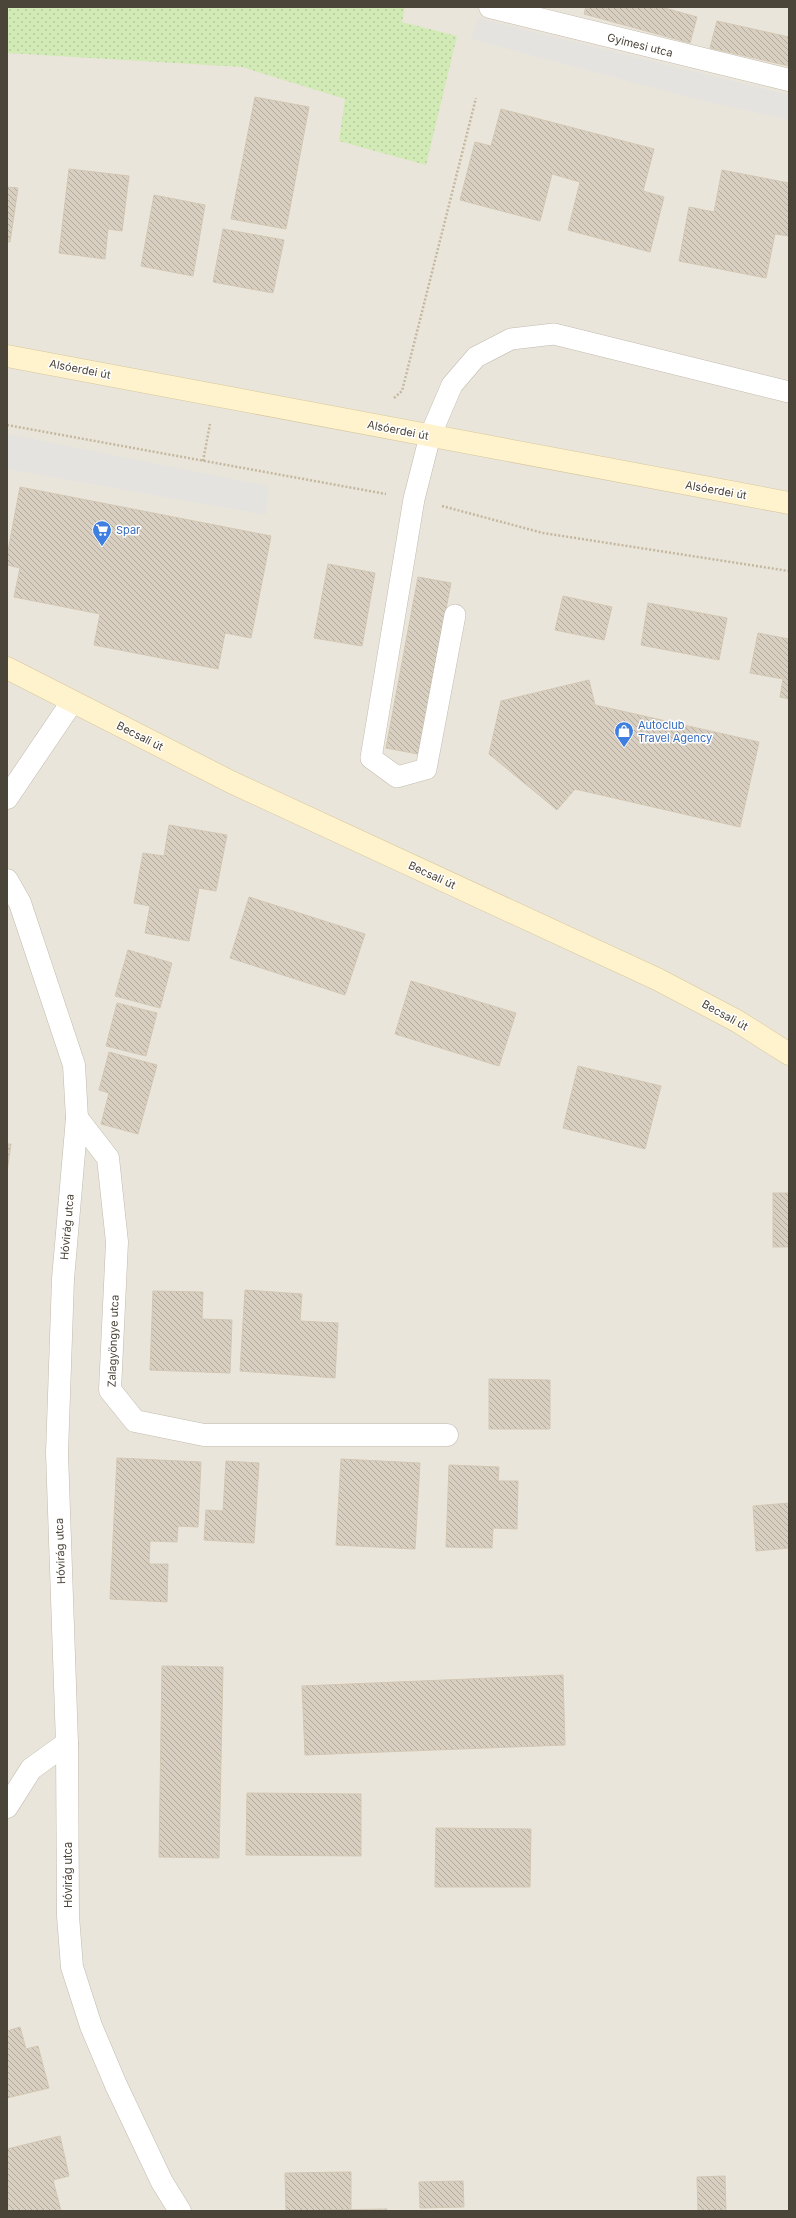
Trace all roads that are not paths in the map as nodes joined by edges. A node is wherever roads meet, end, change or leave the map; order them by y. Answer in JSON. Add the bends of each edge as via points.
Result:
{"nodes":[{"id":1,"x":490,"y":7,"type":"edge"},
{"id":2,"x":789,"y":80,"type":"edge"},
{"id":3,"x":7,"y":356,"type":"edge"},
{"id":4,"x":789,"y":392,"type":"edge"},
{"id":5,"x":430,"y":436,"type":"junction"},
{"id":6,"x":789,"y":503,"type":"edge"},
{"id":7,"x":455,"y":615,"type":"dead end"},
{"id":8,"x":7,"y":668,"type":"edge"},
{"id":9,"x":72,"y":702,"type":"junction"},
{"id":10,"x":7,"y":798,"type":"edge"},
{"id":11,"x":7,"y":880,"type":"edge"},
{"id":12,"x":789,"y":1054,"type":"edge"},
{"id":13,"x":77,"y":1118,"type":"junction"},
{"id":14,"x":447,"y":1435,"type":"dead end"},
{"id":15,"x":67,"y":1743,"type":"junction"},
{"id":16,"x":7,"y":1807,"type":"edge"},
{"id":17,"x":180,"y":2211,"type":"edge"}],
"edges":[{"from":1,"to":2,"type":"street","name":"Gyimesi utca"},
{"from":3,"to":5,"type":"main road","name":"Alsóerdei út"},
{"from":4,"to":5,"type":"lane","via":[[554,334],[511,339],[476,357],[452,385]]},
{"from":5,"to":6,"type":"main road","name":"Alsóerdei út"},
{"from":5,"to":7,"type":"lane","via":[[414,499],[371,758],[397,777],[426,769]]},
{"from":8,"to":9,"type":"main road","name":"Becsali út"},
{"from":9,"to":10,"type":"street"},
{"from":9,"to":12,"type":"main road","name":"Becsali út","via":[[230,782],[657,980],[737,1020]]},
{"from":11,"to":13,"type":"street","name":"Hóvirág utca","via":[[20,903],[74,1065]]},
{"from":13,"to":14,"type":"street","name":"Zalagyöngye utca","via":[[108,1158],[117,1242],[110,1390],[135,1421],[204,1435]]},
{"from":13,"to":15,"type":"street","name":"Hóvirág utca","via":[[63,1279],[57,1453]]},
{"from":15,"to":16,"type":"street","via":[[31,1769]]},
{"from":15,"to":17,"type":"street","name":"Hóvirág utca","via":[[68,1916],[72,1967],[91,2026],[116,2085],[162,2182]]}]}
